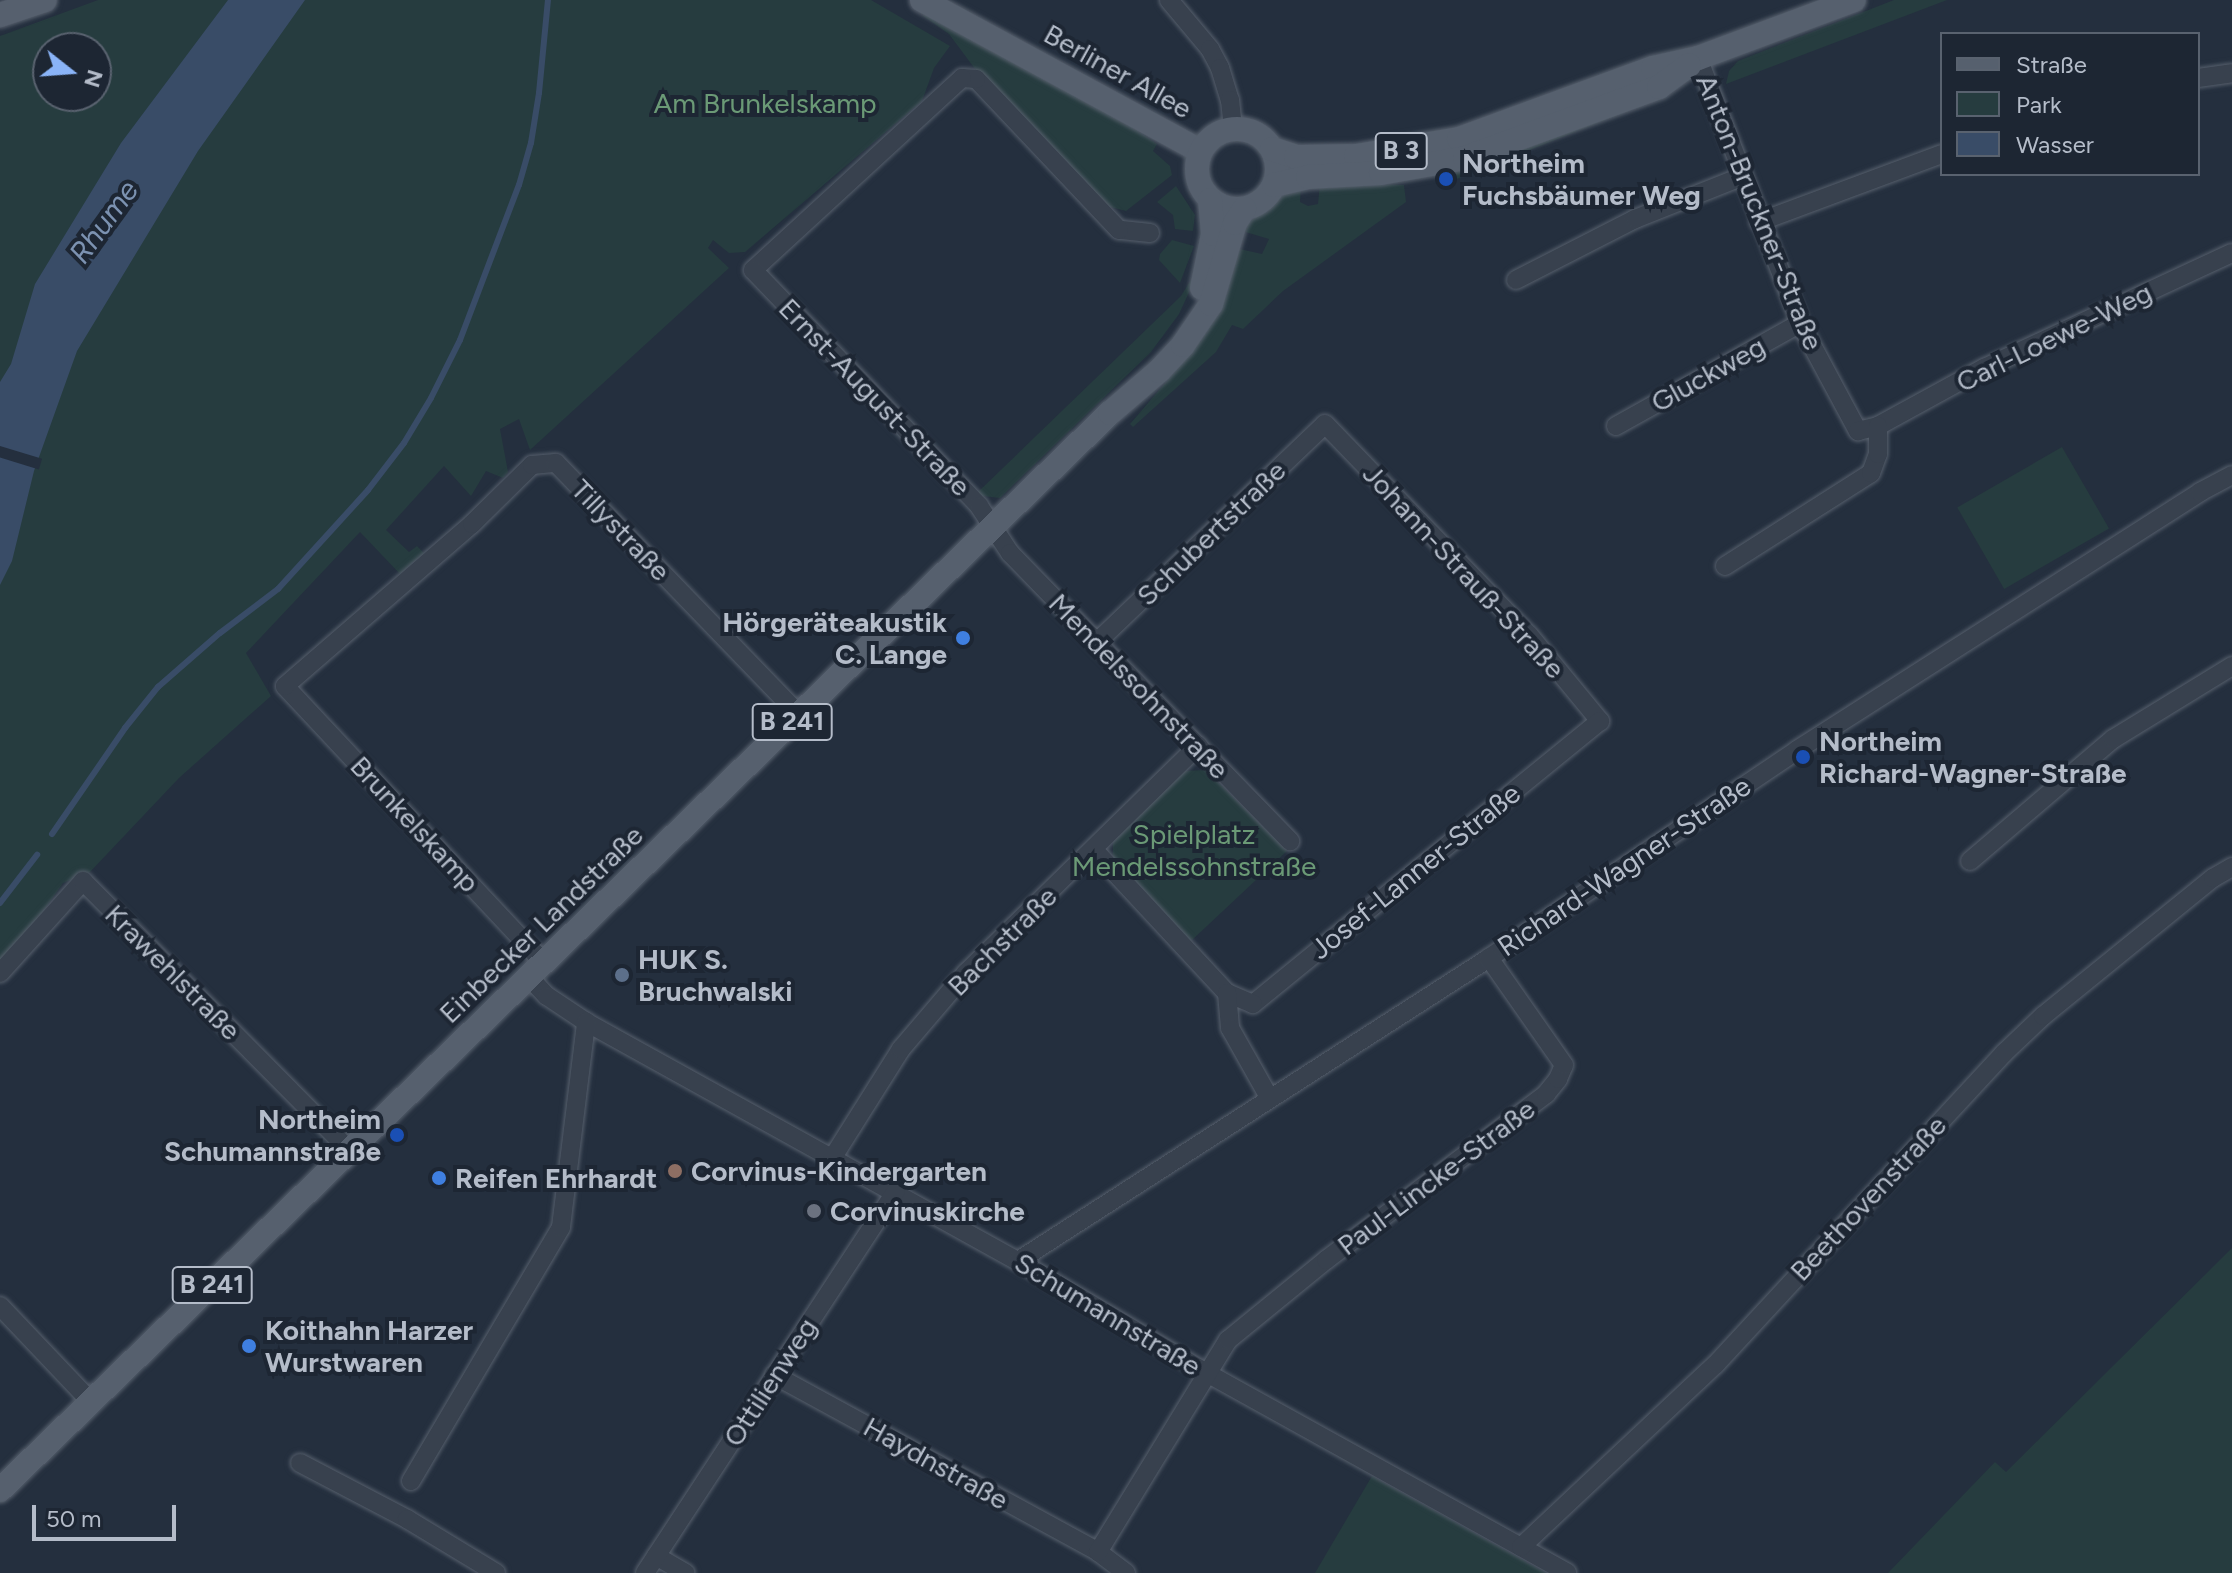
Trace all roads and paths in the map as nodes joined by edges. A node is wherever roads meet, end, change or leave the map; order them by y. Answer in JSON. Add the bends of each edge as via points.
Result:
{"nodes":[{"id":1,"x":45,"y":0,"type":"edge"},
{"id":2,"x":922,"y":0,"type":"edge"},
{"id":3,"x":1169,"y":0,"type":"edge"},
{"id":4,"x":1854,"y":0,"type":"edge"},
{"id":5,"x":0,"y":15,"type":"edge"},
{"id":6,"x":1698,"y":58,"type":"junction"},
{"id":7,"x":2232,"y":73,"type":"edge"},
{"id":8,"x":2200,"y":78,"type":"edge"},
{"id":9,"x":1233,"y":128,"type":"junction"},
{"id":10,"x":1272,"y":149,"type":"junction"},
{"id":11,"x":1200,"y":151,"type":"junction"},
{"id":12,"x":1940,"y":155,"type":"edge"},
{"id":13,"x":1741,"y":177,"type":"junction"},
{"id":14,"x":1274,"y":185,"type":"junction"},
{"id":15,"x":1210,"y":200,"type":"junction"},
{"id":16,"x":1244,"y":209,"type":"junction"},
{"id":17,"x":1759,"y":222,"type":"junction"},
{"id":18,"x":1150,"y":233,"type":"dead end"},
{"id":19,"x":2232,"y":253,"type":"edge"},
{"id":20,"x":1516,"y":280,"type":"dead end"},
{"id":21,"x":1800,"y":323,"type":"junction"},
{"id":22,"x":1124,"y":400,"type":"junction"},
{"id":23,"x":1325,"y":424,"type":"joint"},
{"id":24,"x":1616,"y":426,"type":"dead end"},
{"id":25,"x":1878,"y":426,"type":"junction"},
{"id":26,"x":2232,"y":475,"type":"edge"},
{"id":27,"x":993,"y":527,"type":"junction"},
{"id":28,"x":1725,"y":566,"type":"dead end"},
{"id":29,"x":1097,"y":642,"type":"junction"},
{"id":30,"x":2232,"y":666,"type":"edge"},
{"id":31,"x":285,"y":686,"type":"joint"},
{"id":32,"x":799,"y":715,"type":"junction"},
{"id":33,"x":1600,"y":721,"type":"joint"},
{"id":34,"x":1198,"y":746,"type":"junction"},
{"id":35,"x":1290,"y":841,"type":"dead end"},
{"id":36,"x":1094,"y":850,"type":"junction"},
{"id":37,"x":1970,"y":861,"type":"dead end"},
{"id":38,"x":2232,"y":867,"type":"edge"},
{"id":39,"x":1489,"y":958,"type":"junction"},
{"id":40,"x":536,"y":970,"type":"junction"},
{"id":41,"x":0,"y":973,"type":"edge"},
{"id":42,"x":1227,"y":993,"type":"junction"},
{"id":43,"x":586,"y":1022,"type":"junction"},
{"id":44,"x":1270,"y":1099,"type":"junction"},
{"id":45,"x":350,"y":1151,"type":"junction"},
{"id":46,"x":833,"y":1157,"type":"junction"},
{"id":47,"x":895,"y":1192,"type":"junction"},
{"id":48,"x":1018,"y":1261,"type":"junction"},
{"id":49,"x":0,"y":1306,"type":"edge"},
{"id":50,"x":1205,"y":1372,"type":"junction"},
{"id":51,"x":774,"y":1375,"type":"junction"},
{"id":52,"x":91,"y":1402,"type":"junction"},
{"id":53,"x":300,"y":1463,"type":"dead end"},
{"id":54,"x":411,"y":1481,"type":"dead end"},
{"id":55,"x":0,"y":1490,"type":"edge"},
{"id":56,"x":1521,"y":1547,"type":"junction"},
{"id":57,"x":1098,"y":1552,"type":"junction"},
{"id":58,"x":656,"y":1556,"type":"junction"},
{"id":59,"x":496,"y":1573,"type":"edge"},
{"id":60,"x":645,"y":1573,"type":"edge"},
{"id":61,"x":686,"y":1573,"type":"edge"},
{"id":62,"x":1126,"y":1573,"type":"edge"},
{"id":63,"x":1567,"y":1573,"type":"edge"}],
"edges":[{"from":1,"to":5,"type":"main road"},
{"from":2,"to":11,"type":"main road","name":"Berliner Allee"},
{"from":3,"to":9,"type":"street","via":[[1220,68]]},
{"from":4,"to":6,"type":"main road","number":"B 3"},
{"from":6,"to":10,"type":"main road","number":"B 3","via":[[1653,68],[1556,107],[1421,148],[1296,157]]},
{"from":6,"to":13,"type":"street","name":"Anton-Bruckner-Straße"},
{"from":6,"to":14,"type":"main road","number":"B 3","via":[[1659,87],[1465,158]]},
{"from":7,"to":8,"type":"street"},
{"from":9,"to":10,"type":"main road","via":[[1255,133]]},
{"from":9,"to":11,"type":"main road","via":[[1220,132]]},
{"from":10,"to":14,"type":"main road"},
{"from":11,"to":15,"type":"main road","via":[[1197,177]]},
{"from":12,"to":17,"type":"street"},
{"from":13,"to":17,"type":"street","name":"Anton-Bruckner-Straße"},
{"from":13,"to":20,"type":"street","via":[[1635,219]]},
{"from":14,"to":16,"type":"main road","via":[[1262,201]]},
{"from":15,"to":16,"type":"main road"},
{"from":15,"to":22,"type":"main road","name":"Einbecker Landstraße","number":"B 241","via":[[1213,234],[1194,309],[1180,334]]},
{"from":16,"to":22,"type":"main road","name":"Einbecker Landstraße","number":"B 241","via":[[1199,325],[1159,371]]},
{"from":17,"to":21,"type":"street","name":"Anton-Bruckner-Straße"},
{"from":18,"to":27,"type":"street","name":"Ernst-August-Straße","via":[[1119,230],[976,79],[962,78],[753,270],[979,506]]},
{"from":19,"to":25,"type":"street","name":"Carl-Loewe-Weg","via":[[1984,368]]},
{"from":21,"to":24,"type":"street","name":"Gluckweg"},
{"from":21,"to":25,"type":"street","name":"Anton-Bruckner-Straße","via":[[1858,431]]},
{"from":22,"to":27,"type":"main road","name":"Einbecker Landstraße","number":"B 241"},
{"from":23,"to":29,"type":"street","name":"Schubertstraße"},
{"from":23,"to":33,"type":"street","name":"Johann-Strauß-Straße","via":[[1529,635]]},
{"from":25,"to":28,"type":"street","via":[[1878,454],[1871,473]]},
{"from":26,"to":39,"type":"street","name":"Richard-Wagner-Straße","via":[[1773,765]]},
{"from":27,"to":29,"type":"street","name":"Mendelssohnstraße","via":[[1010,553]]},
{"from":27,"to":32,"type":"main road","name":"Einbecker Landstraße","number":"B 241"},
{"from":29,"to":34,"type":"street","name":"Mendelssohnstraße"},
{"from":30,"to":37,"type":"street","via":[[2113,739]]},
{"from":31,"to":32,"type":"street","name":"Tillystraße","via":[[532,465],[556,463]]},
{"from":31,"to":40,"type":"street","name":"Brunkelskamp"},
{"from":32,"to":40,"type":"main road","name":"Einbecker Landstraße","number":"B 241"},
{"from":33,"to":42,"type":"street","name":"Josef-Lanner-Straße","via":[[1253,1004]]},
{"from":34,"to":35,"type":"street","name":"Mendelssohnstraße"},
{"from":34,"to":36,"type":"street","name":"Bachstraße"},
{"from":36,"to":42,"type":"street"},
{"from":36,"to":46,"type":"street","name":"Bachstraße","via":[[966,973],[901,1049]]},
{"from":38,"to":56,"type":"street","name":"Beethovenstraße","via":[[2004,1053],[1716,1364]]},
{"from":39,"to":44,"type":"street","name":"Richard-Wagner-Straße"},
{"from":39,"to":50,"type":"street","name":"Paul-Lincke-Straße","via":[[1564,1065],[1558,1079],[1546,1094],[1228,1340]]},
{"from":40,"to":43,"type":"street","name":"Schumannstraße","via":[[547,996]]},
{"from":40,"to":45,"type":"main road","name":"Einbecker Landstraße","number":"B 241"},
{"from":41,"to":45,"type":"street","name":"Krawehlstraße","via":[[83,881]]},
{"from":42,"to":44,"type":"street","via":[[1230,1028]]},
{"from":43,"to":46,"type":"street","name":"Schumannstraße"},
{"from":43,"to":54,"type":"street","via":[[561,1227]]},
{"from":44,"to":48,"type":"street","name":"Richard-Wagner-Straße"},
{"from":45,"to":52,"type":"main road","name":"Einbecker Landstraße","number":"B 241"},
{"from":46,"to":47,"type":"street","name":"Schumannstraße"},
{"from":47,"to":48,"type":"street","name":"Schumannstraße"},
{"from":47,"to":51,"type":"street","name":"Ottilienweg"},
{"from":48,"to":50,"type":"street","name":"Schumannstraße"},
{"from":49,"to":52,"type":"street"},
{"from":50,"to":56,"type":"street","name":"Schumannstraße"},
{"from":50,"to":57,"type":"street"},
{"from":51,"to":57,"type":"street","name":"Haydnstraße"},
{"from":51,"to":58,"type":"street","name":"Ottilienweg"},
{"from":52,"to":55,"type":"main road","name":"Einbecker Landstraße","number":"B 241"},
{"from":53,"to":59,"type":"street"},
{"from":56,"to":63,"type":"street","name":"Schumannstraße"},
{"from":57,"to":62,"type":"street","name":"Haydnstraße"},
{"from":58,"to":60,"type":"street","name":"Ottilienweg"},
{"from":58,"to":61,"type":"street"}]}
